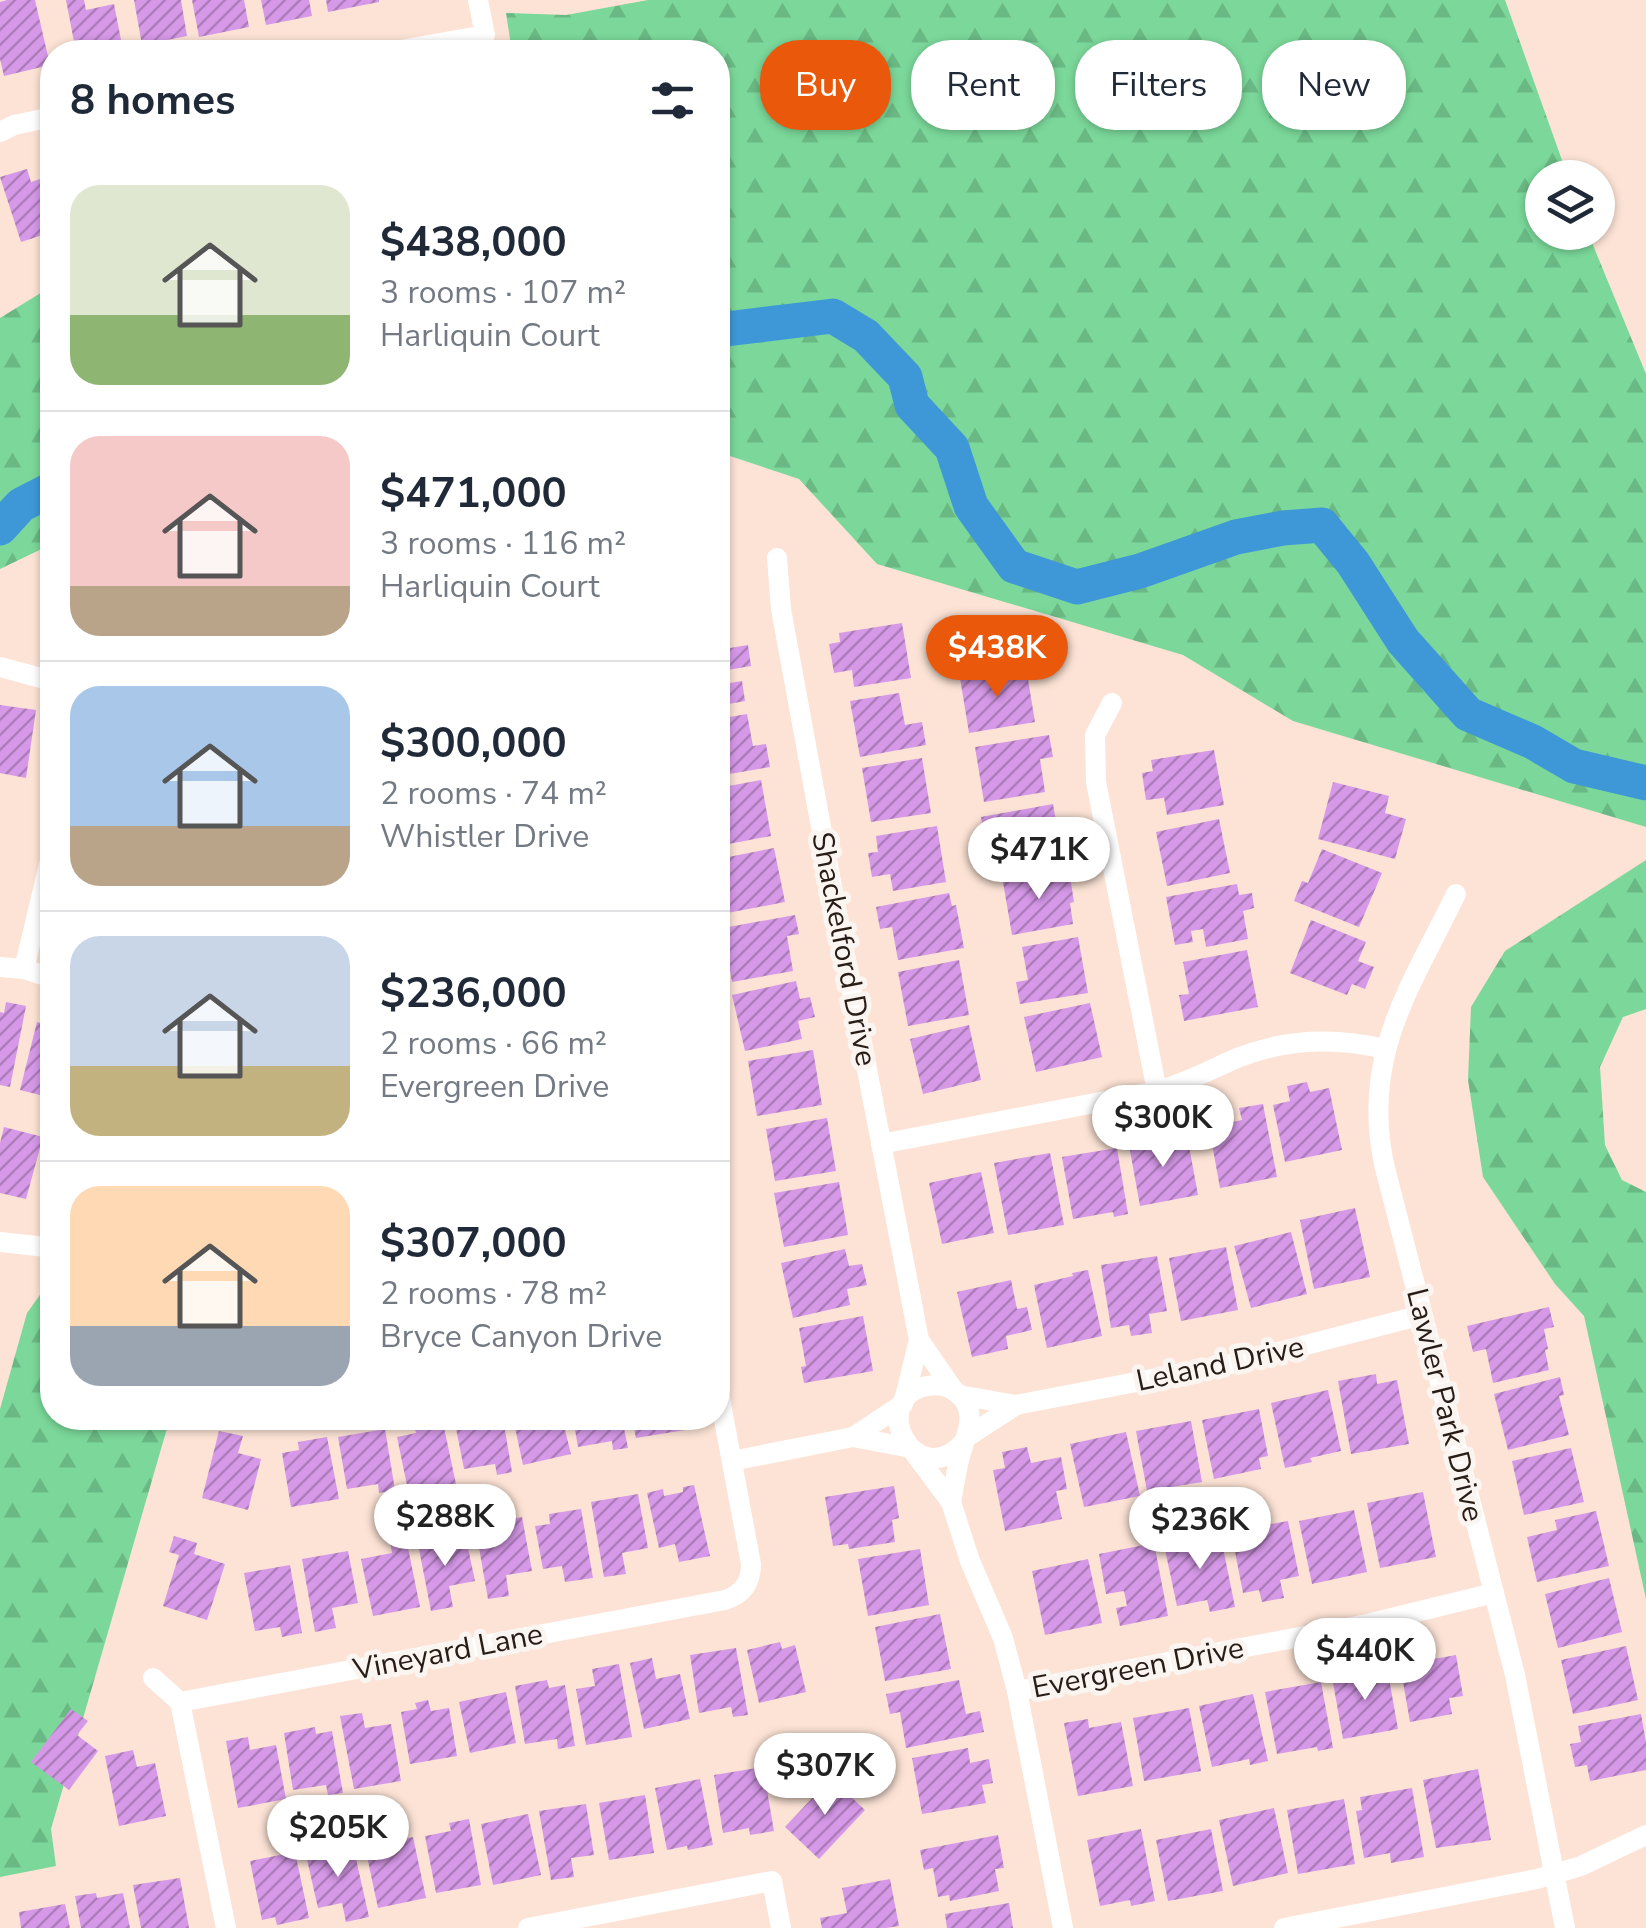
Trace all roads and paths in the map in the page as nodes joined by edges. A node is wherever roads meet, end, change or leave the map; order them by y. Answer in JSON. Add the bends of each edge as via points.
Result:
{"nodes":[{"id":1,"x":478,"y":0,"type":"edge"},
{"id":2,"x":457,"y":40,"type":"edge"},
{"id":3,"x":40,"y":120,"type":"edge"},
{"id":4,"x":0,"y":132,"type":"edge"},
{"id":5,"x":778,"y":558,"type":"dead end"},
{"id":6,"x":0,"y":667,"type":"edge"},
{"id":7,"x":40,"y":678,"type":"edge"},
{"id":8,"x":1112,"y":704,"type":"dead end"},
{"id":9,"x":1456,"y":894,"type":"dead end"},
{"id":10,"x":40,"y":902,"type":"edge"},
{"id":11,"x":0,"y":967,"type":"edge"},
{"id":12,"x":24,"y":969,"type":"junction"},
{"id":13,"x":40,"y":974,"type":"edge"},
{"id":14,"x":1385,"y":1048,"type":"junction"},
{"id":15,"x":1157,"y":1091,"type":"junction"},
{"id":16,"x":881,"y":1144,"type":"junction"},
{"id":17,"x":0,"y":1242,"type":"edge"},
{"id":18,"x":40,"y":1244,"type":"edge"},
{"id":19,"x":1422,"y":1315,"type":"junction"},
{"id":20,"x":919,"y":1340,"type":"junction"},
{"id":21,"x":957,"y":1393,"type":"junction"},
{"id":22,"x":904,"y":1402,"type":"junction"},
{"id":23,"x":1016,"y":1406,"type":"junction"},
{"id":24,"x":726,"y":1430,"type":"edge"},
{"id":25,"x":853,"y":1437,"type":"junction"},
{"id":26,"x":966,"y":1439,"type":"junction"},
{"id":27,"x":912,"y":1450,"type":"junction"},
{"id":28,"x":732,"y":1461,"type":"junction"},
{"id":29,"x":951,"y":1502,"type":"junction"},
{"id":30,"x":1494,"y":1593,"type":"junction"},
{"id":31,"x":152,"y":1678,"type":"dead end"},
{"id":32,"x":1017,"y":1691,"type":"junction"},
{"id":33,"x":180,"y":1702,"type":"junction"},
{"id":34,"x":1646,"y":1835,"type":"edge"},
{"id":35,"x":1554,"y":1874,"type":"junction"},
{"id":36,"x":226,"y":1928,"type":"edge"},
{"id":37,"x":528,"y":1928,"type":"edge"},
{"id":38,"x":781,"y":1928,"type":"edge"},
{"id":39,"x":1063,"y":1928,"type":"edge"},
{"id":40,"x":1284,"y":1928,"type":"edge"},
{"id":41,"x":1565,"y":1928,"type":"edge"}],
"edges":[{"from":1,"to":2,"type":"street","via":[[485,35]]},
{"from":3,"to":4,"type":"street"},
{"from":5,"to":16,"type":"street","name":"Shackelford Drive","via":[[781,608]]},
{"from":6,"to":7,"type":"street"},
{"from":8,"to":15,"type":"street","via":[[1095,736],[1096,782]]},
{"from":9,"to":14,"type":"street","name":"Lawler Park Drive"},
{"from":10,"to":12,"type":"street"},
{"from":11,"to":12,"type":"street"},
{"from":12,"to":13,"type":"street"},
{"from":14,"to":15,"type":"street","via":[[1298,1042]]},
{"from":14,"to":19,"type":"street","name":"Lawler Park Drive","via":[[1377,1126]]},
{"from":15,"to":16,"type":"street"},
{"from":16,"to":20,"type":"street","name":"Shackelford Drive"},
{"from":17,"to":18,"type":"street"},
{"from":19,"to":23,"type":"street","name":"Leland Drive","via":[[1248,1360]]},
{"from":19,"to":30,"type":"street","name":"Lawler Park Drive"},
{"from":20,"to":21,"type":"street","name":"Shackelford Drive"},
{"from":20,"to":22,"type":"street","name":"Shackelford Drive"},
{"from":21,"to":22,"type":"street","via":[[928,1386]]},
{"from":21,"to":23,"type":"street","name":"Leland Drive"},
{"from":21,"to":26,"type":"street","via":[[970,1416]]},
{"from":22,"to":25,"type":"street"},
{"from":22,"to":27,"type":"street","via":[[898,1428]]},
{"from":23,"to":26,"type":"street","name":"Leland Drive"},
{"from":24,"to":28,"type":"street"},
{"from":25,"to":27,"type":"street"},
{"from":25,"to":28,"type":"street"},
{"from":26,"to":27,"type":"street","via":[[939,1457]]},
{"from":26,"to":29,"type":"street"},
{"from":27,"to":29,"type":"street"},
{"from":28,"to":33,"type":"street","name":"Vineyard Lane","via":[[751,1564],[747,1584],[726,1600]]},
{"from":29,"to":32,"type":"street"},
{"from":30,"to":32,"type":"street","name":"Evergreen Drive"},
{"from":30,"to":35,"type":"street","name":"Lawler Park Drive"},
{"from":31,"to":33,"type":"street"},
{"from":32,"to":39,"type":"street"},
{"from":33,"to":36,"type":"street"},
{"from":34,"to":35,"type":"street"},
{"from":35,"to":40,"type":"street"},
{"from":35,"to":41,"type":"street","name":"Lawler Park Drive"},
{"from":37,"to":38,"type":"street","via":[[772,1881]]}]}
